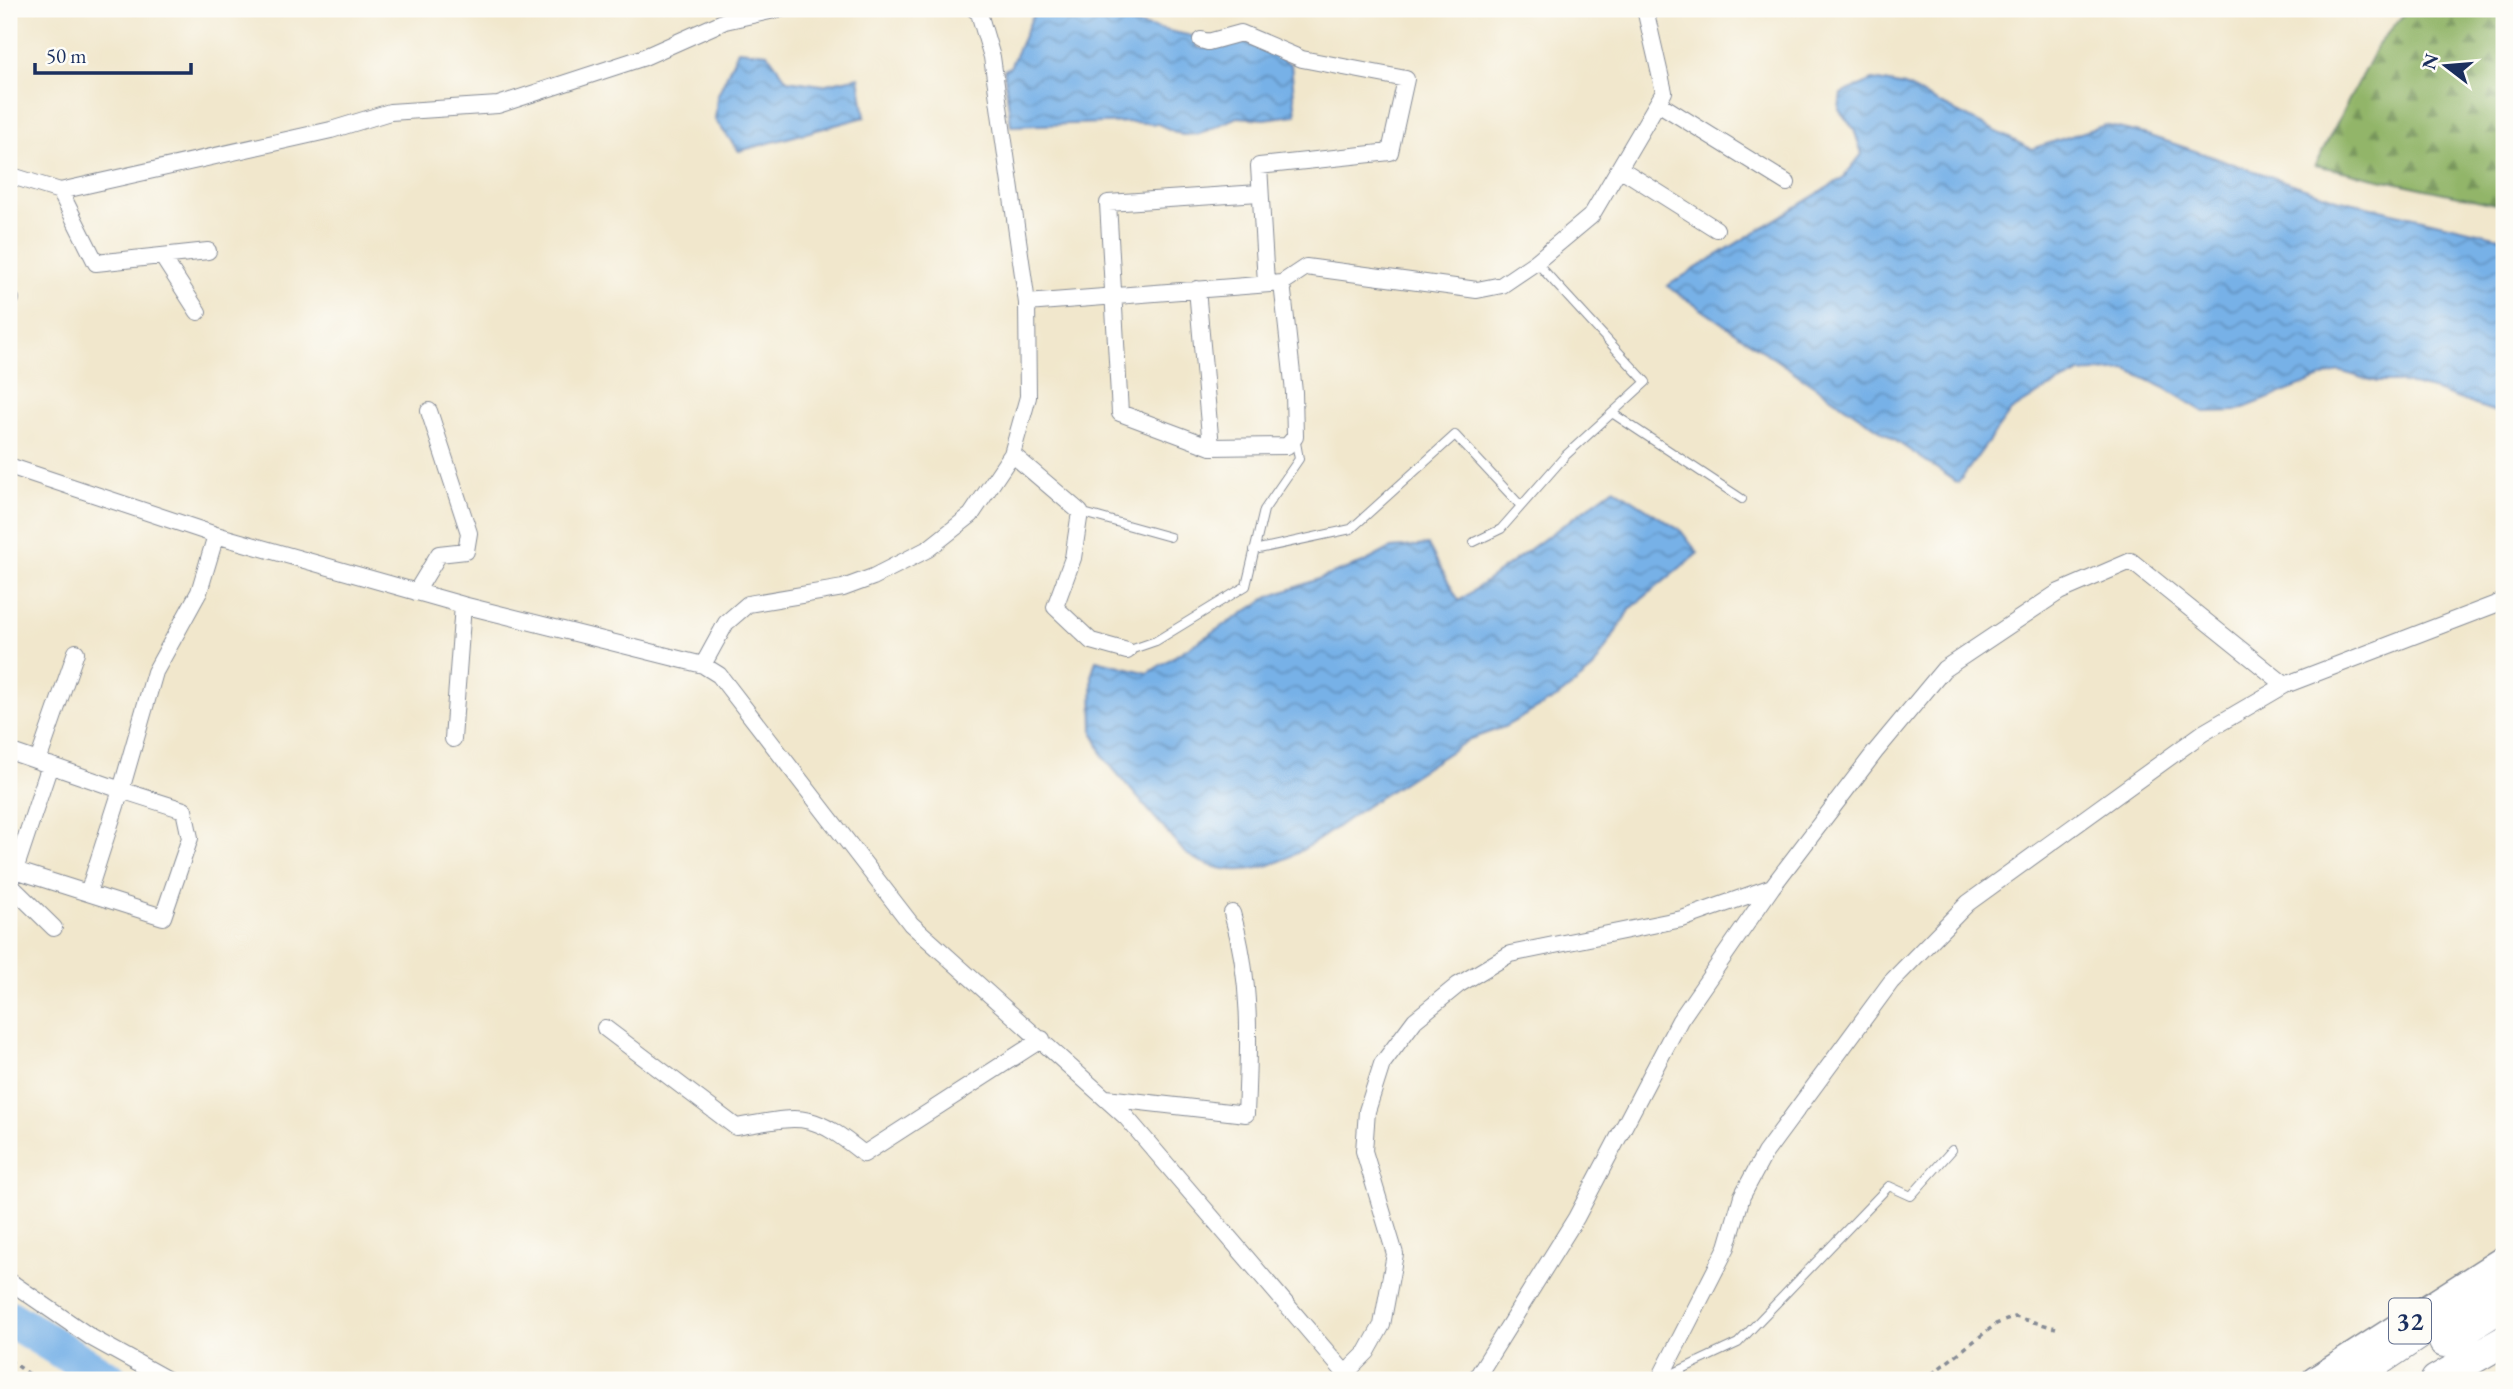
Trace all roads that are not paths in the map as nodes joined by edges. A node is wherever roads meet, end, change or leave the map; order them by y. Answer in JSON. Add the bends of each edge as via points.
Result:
{"nodes":[{"id":1,"x":774,"y":9,"type":"edge"},
{"id":2,"x":974,"y":9,"type":"edge"},
{"id":3,"x":1645,"y":9,"type":"edge"},
{"id":4,"x":1200,"y":40,"type":"dead end"},
{"id":5,"x":1658,"y":103,"type":"junction"},
{"id":6,"x":1621,"y":169,"type":"junction"},
{"id":7,"x":9,"y":175,"type":"edge"},
{"id":8,"x":1787,"y":183,"type":"dead end"},
{"id":9,"x":60,"y":191,"type":"junction"},
{"id":10,"x":1259,"y":193,"type":"junction"},
{"id":11,"x":1716,"y":229,"type":"dead end"},
{"id":12,"x":208,"y":251,"type":"dead end"},
{"id":13,"x":162,"y":256,"type":"junction"},
{"id":14,"x":1536,"y":262,"type":"junction"},
{"id":15,"x":1274,"y":283,"type":"junction"},
{"id":16,"x":1197,"y":289,"type":"junction"},
{"id":17,"x":1112,"y":296,"type":"junction"},
{"id":18,"x":1027,"y":303,"type":"junction"},
{"id":19,"x":198,"y":312,"type":"dead end"},
{"id":20,"x":429,"y":411,"type":"dead end"},
{"id":21,"x":1612,"y":413,"type":"junction"},
{"id":22,"x":1295,"y":437,"type":"junction"},
{"id":23,"x":1211,"y":447,"type":"junction"},
{"id":24,"x":1012,"y":454,"type":"junction"},
{"id":25,"x":9,"y":467,"type":"edge"},
{"id":26,"x":1742,"y":499,"type":"dead end"},
{"id":27,"x":1521,"y":506,"type":"junction"},
{"id":28,"x":1080,"y":512,"type":"junction"},
{"id":29,"x":216,"y":535,"type":"junction"},
{"id":30,"x":1170,"y":537,"type":"dead end"},
{"id":31,"x":1474,"y":542,"type":"dead end"},
{"id":32,"x":1254,"y":550,"type":"junction"},
{"id":33,"x":416,"y":592,"type":"junction"},
{"id":34,"x":2504,"y":601,"type":"edge"},
{"id":35,"x":463,"y":605,"type":"junction"},
{"id":36,"x":1127,"y":651,"type":"joint"},
{"id":37,"x":76,"y":652,"type":"dead end"},
{"id":38,"x":703,"y":665,"type":"junction"},
{"id":39,"x":2285,"y":685,"type":"junction"},
{"id":40,"x":453,"y":739,"type":"dead end"},
{"id":41,"x":9,"y":751,"type":"edge"},
{"id":42,"x":44,"y":763,"type":"junction"},
{"id":43,"x":121,"y":790,"type":"junction"},
{"id":44,"x":15,"y":870,"type":"junction"},
{"id":45,"x":1772,"y":887,"type":"junction"},
{"id":46,"x":88,"y":893,"type":"junction"},
{"id":47,"x":1232,"y":913,"type":"dead end"},
{"id":48,"x":54,"y":928,"type":"dead end"},
{"id":49,"x":605,"y":1028,"type":"dead end"},
{"id":50,"x":1042,"y":1039,"type":"junction"},
{"id":51,"x":1106,"y":1098,"type":"junction"},
{"id":52,"x":1952,"y":1150,"type":"dead end"},
{"id":53,"x":2504,"y":1259,"type":"edge"},
{"id":54,"x":2504,"y":1277,"type":"edge"},
{"id":55,"x":9,"y":1281,"type":"edge"},
{"id":56,"x":2504,"y":1305,"type":"edge"},
{"id":57,"x":2504,"y":1341,"type":"edge"},
{"id":58,"x":2504,"y":1350,"type":"edge"},
{"id":59,"x":2504,"y":1360,"type":"edge"},
{"id":60,"x":1348,"y":1377,"type":"edge"},
{"id":61,"x":169,"y":1380,"type":"edge"},
{"id":62,"x":1477,"y":1380,"type":"edge"},
{"id":63,"x":1660,"y":1380,"type":"edge"},
{"id":64,"x":2315,"y":1380,"type":"edge"},
{"id":65,"x":2350,"y":1380,"type":"edge"},
{"id":66,"x":2373,"y":1380,"type":"edge"},
{"id":67,"x":2436,"y":1380,"type":"edge"},
{"id":68,"x":2450,"y":1380,"type":"edge"},
{"id":69,"x":2463,"y":1380,"type":"edge"}],
"edges":[{"from":1,"to":9,"type":"street","via":[[725,21],[642,58],[498,105],[390,112],[331,130]]},
{"from":2,"to":18,"type":"street","via":[[992,57]]},
{"from":3,"to":5,"type":"street","via":[[1664,92]]},
{"from":4,"to":10,"type":"street","via":[[1241,33],[1302,59],[1406,79],[1391,152],[1259,166]]},
{"from":5,"to":6,"type":"street"},
{"from":5,"to":8,"type":"street"},
{"from":6,"to":11,"type":"street"},
{"from":6,"to":14,"type":"street","via":[[1591,216]]},
{"from":7,"to":9,"type":"street"},
{"from":9,"to":13,"type":"street","via":[[96,263]]},
{"from":10,"to":15,"type":"street"},
{"from":10,"to":17,"type":"street","via":[[1108,203]]},
{"from":12,"to":13,"type":"street"},
{"from":13,"to":19,"type":"street"},
{"from":14,"to":15,"type":"street","via":[[1502,285],[1477,290],[1306,267]]},
{"from":14,"to":21,"type":"lane","via":[[1646,382]]},
{"from":15,"to":16,"type":"street"},
{"from":15,"to":22,"type":"street","via":[[1294,392]]},
{"from":16,"to":17,"type":"street"},
{"from":16,"to":23,"type":"street"},
{"from":17,"to":18,"type":"street"},
{"from":17,"to":23,"type":"street","via":[[1120,413]]},
{"from":18,"to":24,"type":"street","via":[[1028,397]]},
{"from":20,"to":33,"type":"street","via":[[469,533],[466,551],[439,554]]},
{"from":21,"to":26,"type":"lane"},
{"from":21,"to":27,"type":"lane","via":[[1566,455]]},
{"from":22,"to":23,"type":"street","via":[[1287,446]]},
{"from":22,"to":32,"type":"lane","via":[[1299,459],[1264,510]]},
{"from":24,"to":28,"type":"street"},
{"from":24,"to":38,"type":"street","via":[[971,515],[928,549],[843,588],[748,604],[726,622]]},
{"from":25,"to":29,"type":"street"},
{"from":27,"to":31,"type":"lane","via":[[1501,529]]},
{"from":27,"to":32,"type":"lane","via":[[1455,435],[1351,529]]},
{"from":28,"to":30,"type":"lane"},
{"from":28,"to":36,"type":"street","via":[[1073,558],[1055,607],[1091,641]]},
{"from":29,"to":33,"type":"street"},
{"from":29,"to":43,"type":"street","via":[[199,592],[155,673]]},
{"from":32,"to":36,"type":"lane","via":[[1246,586],[1156,640]]},
{"from":33,"to":35,"type":"street"},
{"from":34,"to":39,"type":"street"},
{"from":35,"to":38,"type":"street"},
{"from":35,"to":40,"type":"street"},
{"from":37,"to":42,"type":"street"},
{"from":38,"to":50,"type":"street","via":[[719,675],[911,924]]},
{"from":39,"to":45,"type":"street","via":[[2131,561],[2059,592],[1944,669]]},
{"from":39,"to":63,"type":"street","via":[[2203,733],[1968,903],[1891,982],[1765,1153],[1742,1196],[1727,1247]]},
{"from":41,"to":42,"type":"street"},
{"from":42,"to":43,"type":"street"},
{"from":42,"to":44,"type":"street"},
{"from":43,"to":46,"type":"street"},
{"from":43,"to":46,"type":"street","via":[[184,810],[190,838],[163,917]]},
{"from":44,"to":46,"type":"street"},
{"from":44,"to":48,"type":"street","via":[[10,884]]},
{"from":45,"to":60,"type":"street","via":[[1682,919],[1510,954],[1458,985],[1415,1020],[1382,1064],[1367,1111],[1364,1151],[1395,1254],[1382,1325]]},
{"from":45,"to":62,"type":"street","via":[[1680,1020],[1576,1218]]},
{"from":47,"to":51,"type":"street","via":[[1243,950],[1250,1014],[1246,1114]]},
{"from":49,"to":50,"type":"street","via":[[736,1128],[810,1119],[830,1127],[864,1154]]},
{"from":50,"to":51,"type":"street"},
{"from":51,"to":60,"type":"street"},
{"from":52,"to":63,"type":"lane","via":[[1911,1196],[1889,1186],[1738,1343]]},
{"from":53,"to":64,"type":"main road","number":"32"},
{"from":54,"to":65,"type":"highway"},
{"from":55,"to":61,"type":"street","via":[[92,1338]]},
{"from":56,"to":66,"type":"highway"},
{"from":57,"to":67,"type":"highway"},
{"from":58,"to":68,"type":"main road","number":"32"},
{"from":59,"to":69,"type":"highway"}]}
